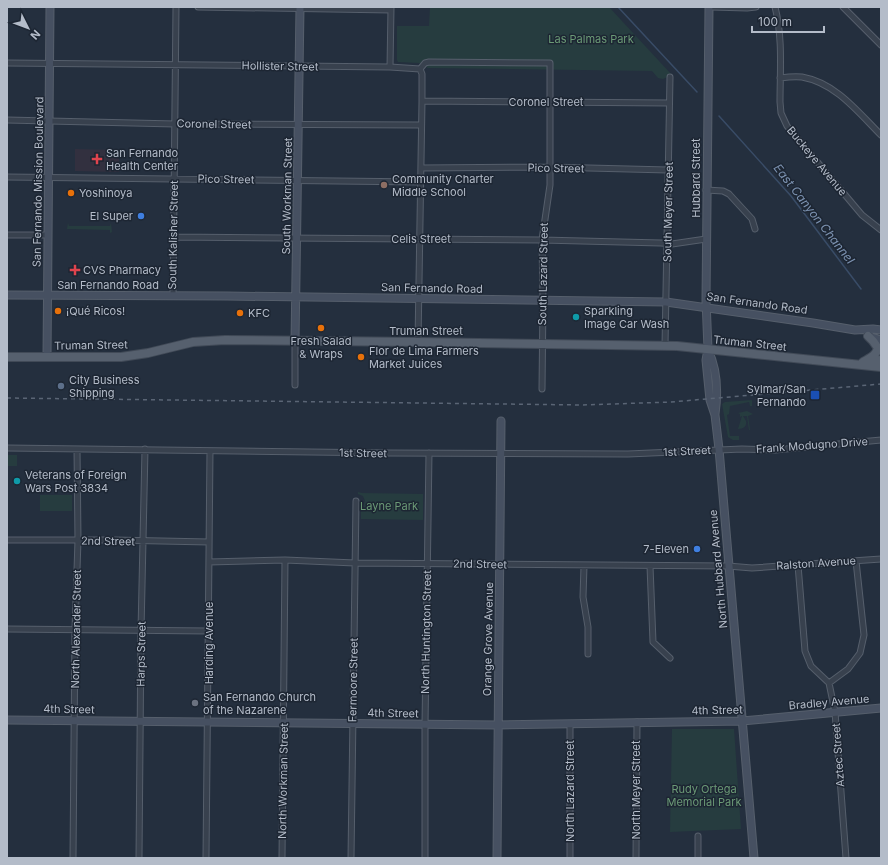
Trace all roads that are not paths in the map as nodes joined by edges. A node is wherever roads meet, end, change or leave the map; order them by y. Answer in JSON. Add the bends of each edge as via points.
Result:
{"nodes":[{"id":1,"x":50,"y":7,"type":"edge"},
{"id":2,"x":176,"y":7,"type":"edge"},
{"id":3,"x":198,"y":7,"type":"edge"},
{"id":4,"x":711,"y":7,"type":"edge"},
{"id":5,"x":756,"y":7,"type":"edge"},
{"id":6,"x":775,"y":7,"type":"edge"},
{"id":7,"x":843,"y":7,"type":"edge"},
{"id":8,"x":300,"y":8,"type":"edge"},
{"id":9,"x":391,"y":9,"type":"edge"},
{"id":10,"x":881,"y":45,"type":"edge"},
{"id":11,"x":7,"y":63,"type":"edge"},
{"id":12,"x":50,"y":63,"type":"junction"},
{"id":13,"x":550,"y":63,"type":"joint"},
{"id":14,"x":175,"y":64,"type":"junction"},
{"id":15,"x":300,"y":66,"type":"junction"},
{"id":16,"x":390,"y":67,"type":"junction"},
{"id":17,"x":420,"y":69,"type":"junction"},
{"id":18,"x":670,"y":77,"type":"dead end"},
{"id":19,"x":780,"y":78,"type":"junction"},
{"id":20,"x":422,"y":101,"type":"junction"},
{"id":21,"x":550,"y":102,"type":"junction"},
{"id":22,"x":669,"y":103,"type":"junction"},
{"id":23,"x":7,"y":120,"type":"edge"},
{"id":24,"x":49,"y":120,"type":"junction"},
{"id":25,"x":175,"y":124,"type":"junction"},
{"id":26,"x":299,"y":125,"type":"junction"},
{"id":27,"x":421,"y":125,"type":"junction"},
{"id":28,"x":881,"y":134,"type":"edge"},
{"id":29,"x":549,"y":167,"type":"junction"},
{"id":30,"x":421,"y":168,"type":"junction"},
{"id":31,"x":668,"y":170,"type":"junction"},
{"id":32,"x":7,"y":177,"type":"edge"},
{"id":33,"x":49,"y":178,"type":"junction"},
{"id":34,"x":174,"y":179,"type":"junction"},
{"id":35,"x":298,"y":180,"type":"junction"},
{"id":36,"x":421,"y":182,"type":"junction"},
{"id":37,"x":706,"y":190,"type":"junction"},
{"id":38,"x":755,"y":228,"type":"dead end"},
{"id":39,"x":881,"y":230,"type":"edge"},
{"id":40,"x":7,"y":235,"type":"edge"},
{"id":41,"x":48,"y":235,"type":"junction"},
{"id":42,"x":174,"y":237,"type":"junction"},
{"id":43,"x":297,"y":238,"type":"junction"},
{"id":44,"x":706,"y":239,"type":"junction"},
{"id":45,"x":420,"y":240,"type":"junction"},
{"id":46,"x":542,"y":240,"type":"junction"},
{"id":47,"x":668,"y":244,"type":"junction"},
{"id":48,"x":7,"y":295,"type":"edge"},
{"id":49,"x":47,"y":296,"type":"junction"},
{"id":50,"x":173,"y":296,"type":"junction"},
{"id":51,"x":296,"y":297,"type":"junction"},
{"id":52,"x":419,"y":298,"type":"junction"},
{"id":53,"x":543,"y":300,"type":"junction"},
{"id":54,"x":666,"y":302,"type":"junction"},
{"id":55,"x":706,"y":307,"type":"junction"},
{"id":56,"x":855,"y":330,"type":"junction"},
{"id":57,"x":881,"y":330,"type":"edge"},
{"id":58,"x":868,"y":336,"type":"junction"},
{"id":59,"x":881,"y":340,"type":"edge"},
{"id":60,"x":295,"y":342,"type":"junction"},
{"id":61,"x":418,"y":342,"type":"junction"},
{"id":62,"x":542,"y":344,"type":"junction"},
{"id":63,"x":666,"y":346,"type":"junction"},
{"id":64,"x":708,"y":349,"type":"junction"},
{"id":65,"x":7,"y":357,"type":"edge"},
{"id":66,"x":47,"y":357,"type":"junction"},
{"id":67,"x":881,"y":360,"type":"edge"},
{"id":68,"x":863,"y":362,"type":"junction"},
{"id":69,"x":845,"y":364,"type":"junction"},
{"id":70,"x":881,"y":367,"type":"edge"},
{"id":71,"x":295,"y":385,"type":"dead end"},
{"id":72,"x":542,"y":389,"type":"dead end"},
{"id":73,"x":713,"y":399,"type":"joint"},
{"id":74,"x":501,"y":421,"type":"dead end"},
{"id":75,"x":881,"y":440,"type":"edge"},
{"id":76,"x":7,"y":448,"type":"edge"},
{"id":77,"x":77,"y":449,"type":"junction"},
{"id":78,"x":145,"y":449,"type":"junction"},
{"id":79,"x":719,"y":450,"type":"junction"},
{"id":80,"x":210,"y":451,"type":"junction"},
{"id":81,"x":429,"y":453,"type":"junction"},
{"id":82,"x":502,"y":454,"type":"junction"},
{"id":83,"x":356,"y":501,"type":"dead end"},
{"id":84,"x":7,"y":540,"type":"edge"},
{"id":85,"x":78,"y":540,"type":"junction"},
{"id":86,"x":144,"y":541,"type":"junction"},
{"id":87,"x":210,"y":542,"type":"junction"},
{"id":88,"x":881,"y":559,"type":"edge"},
{"id":89,"x":285,"y":560,"type":"junction"},
{"id":90,"x":856,"y":561,"type":"junction"},
{"id":91,"x":209,"y":562,"type":"junction"},
{"id":92,"x":355,"y":563,"type":"junction"},
{"id":93,"x":427,"y":564,"type":"junction"},
{"id":94,"x":500,"y":565,"type":"junction"},
{"id":95,"x":798,"y":565,"type":"junction"},
{"id":96,"x":584,"y":566,"type":"junction"},
{"id":97,"x":650,"y":566,"type":"junction"},
{"id":98,"x":728,"y":566,"type":"junction"},
{"id":99,"x":752,"y":568,"type":"joint"},
{"id":100,"x":7,"y":630,"type":"edge"},
{"id":101,"x":75,"y":630,"type":"junction"},
{"id":102,"x":142,"y":631,"type":"junction"},
{"id":103,"x":208,"y":631,"type":"junction"},
{"id":104,"x":588,"y":654,"type":"dead end"},
{"id":105,"x":670,"y":658,"type":"dead end"},
{"id":106,"x":829,"y":683,"type":"junction"},
{"id":107,"x":881,"y":708,"type":"edge"},
{"id":108,"x":834,"y":712,"type":"junction"},
{"id":109,"x":779,"y":718,"type":"joint"},
{"id":110,"x":7,"y":720,"type":"edge"},
{"id":111,"x":74,"y":720,"type":"junction"},
{"id":112,"x":141,"y":721,"type":"junction"},
{"id":113,"x":742,"y":721,"type":"junction"},
{"id":114,"x":208,"y":722,"type":"junction"},
{"id":115,"x":637,"y":722,"type":"junction"},
{"id":116,"x":283,"y":723,"type":"junction"},
{"id":117,"x":353,"y":724,"type":"junction"},
{"id":118,"x":425,"y":724,"type":"junction"},
{"id":119,"x":570,"y":724,"type":"junction"},
{"id":120,"x":498,"y":725,"type":"junction"},
{"id":121,"x":698,"y":836,"type":"dead end"},
{"id":122,"x":73,"y":858,"type":"edge"},
{"id":123,"x":139,"y":858,"type":"edge"},
{"id":124,"x":206,"y":858,"type":"edge"},
{"id":125,"x":282,"y":858,"type":"edge"},
{"id":126,"x":351,"y":858,"type":"edge"},
{"id":127,"x":425,"y":858,"type":"edge"},
{"id":128,"x":497,"y":858,"type":"edge"},
{"id":129,"x":570,"y":858,"type":"edge"},
{"id":130,"x":636,"y":858,"type":"edge"},
{"id":131,"x":698,"y":858,"type":"edge"},
{"id":132,"x":754,"y":858,"type":"edge"},
{"id":133,"x":846,"y":858,"type":"edge"}],
"edges":[{"from":1,"to":12,"type":"main road","name":"San Fernando Mission Boulevard"},
{"from":2,"to":14,"type":"street","name":"South Kalisher Street"},
{"from":3,"to":8,"type":"street"},
{"from":4,"to":5,"type":"street"},
{"from":4,"to":37,"type":"main road","name":"Hubbard Street"},
{"from":6,"to":19,"type":"street","name":"Buckeye Avenue","via":[[779,25]]},
{"from":7,"to":10,"type":"street"},
{"from":8,"to":9,"type":"street"},
{"from":8,"to":15,"type":"main road","name":"South Workman Street"},
{"from":9,"to":16,"type":"street"},
{"from":11,"to":12,"type":"street","name":"Hollister Street"},
{"from":12,"to":14,"type":"street","name":"Hollister Street"},
{"from":12,"to":24,"type":"main road","name":"San Fernando Mission Boulevard"},
{"from":13,"to":17,"type":"street","name":"Hollister Street","via":[[429,62]]},
{"from":13,"to":21,"type":"street","name":"South Lazard Street"},
{"from":14,"to":15,"type":"street","name":"Hollister Street"},
{"from":14,"to":25,"type":"street","name":"South Kalisher Street"},
{"from":15,"to":16,"type":"street","name":"Hollister Street"},
{"from":15,"to":26,"type":"main road","name":"South Workman Street"},
{"from":16,"to":17,"type":"street","name":"Hollister Street"},
{"from":17,"to":20,"type":"street"},
{"from":18,"to":22,"type":"street","name":"South Meyer Street"},
{"from":19,"to":28,"type":"street","via":[[801,77],[822,84],[840,94]]},
{"from":19,"to":39,"type":"street","name":"Buckeye Avenue","via":[[781,113],[787,126],[862,215]]},
{"from":20,"to":21,"type":"street","name":"Coronel Street"},
{"from":20,"to":27,"type":"street"},
{"from":21,"to":22,"type":"street","name":"Coronel Street"},
{"from":21,"to":29,"type":"street","name":"South Lazard Street"},
{"from":22,"to":31,"type":"street","name":"South Meyer Street"},
{"from":23,"to":24,"type":"street","name":"Coronel Street"},
{"from":24,"to":25,"type":"street","name":"Coronel Street"},
{"from":24,"to":33,"type":"main road","name":"San Fernando Mission Boulevard"},
{"from":25,"to":26,"type":"street","name":"Coronel Street"},
{"from":25,"to":34,"type":"street","name":"South Kalisher Street"},
{"from":26,"to":27,"type":"street","name":"Coronel Street"},
{"from":26,"to":35,"type":"main road","name":"South Workman Street"},
{"from":27,"to":30,"type":"street"},
{"from":29,"to":30,"type":"street","name":"Pico Street"},
{"from":29,"to":31,"type":"street","name":"Pico Street"},
{"from":29,"to":46,"type":"street","name":"South Lazard Street","via":[[550,185]]},
{"from":30,"to":36,"type":"street"},
{"from":31,"to":47,"type":"street","name":"South Meyer Street"},
{"from":32,"to":33,"type":"street","name":"Pico Street"},
{"from":33,"to":34,"type":"street","name":"Pico Street"},
{"from":33,"to":41,"type":"main road","name":"San Fernando Mission Boulevard"},
{"from":34,"to":35,"type":"street","name":"Pico Street"},
{"from":34,"to":42,"type":"street","name":"South Kalisher Street"},
{"from":35,"to":36,"type":"street","name":"Pico Street"},
{"from":35,"to":43,"type":"main road","name":"South Workman Street"},
{"from":36,"to":45,"type":"street"},
{"from":37,"to":38,"type":"street","via":[[730,194],[752,219]]},
{"from":37,"to":44,"type":"main road","name":"Hubbard Street"},
{"from":40,"to":41,"type":"street"},
{"from":41,"to":49,"type":"main road","name":"San Fernando Mission Boulevard"},
{"from":42,"to":43,"type":"street","name":"Celis Street"},
{"from":42,"to":50,"type":"street","name":"South Kalisher Street"},
{"from":43,"to":45,"type":"street","name":"Celis Street"},
{"from":43,"to":51,"type":"main road","name":"South Workman Street"},
{"from":44,"to":47,"type":"street","name":"Celis Street"},
{"from":44,"to":55,"type":"main road","name":"Hubbard Street"},
{"from":45,"to":46,"type":"street","name":"Celis Street"},
{"from":45,"to":52,"type":"street"},
{"from":46,"to":47,"type":"street","name":"Celis Street"},
{"from":46,"to":53,"type":"street","name":"South Lazard Street"},
{"from":47,"to":54,"type":"street","name":"South Meyer Street"},
{"from":48,"to":49,"type":"main road","name":"San Fernando Road"},
{"from":49,"to":50,"type":"main road","name":"San Fernando Road"},
{"from":49,"to":66,"type":"main road","name":"San Fernando Mission Boulevard"},
{"from":50,"to":51,"type":"main road","name":"San Fernando Road"},
{"from":51,"to":52,"type":"main road","name":"San Fernando Road"},
{"from":51,"to":60,"type":"main road","name":"South Workman Street"},
{"from":52,"to":53,"type":"main road","name":"San Fernando Road"},
{"from":52,"to":61,"type":"street"},
{"from":53,"to":54,"type":"main road","name":"San Fernando Road"},
{"from":53,"to":62,"type":"street","name":"South Lazard Street"},
{"from":54,"to":55,"type":"main road","name":"San Fernando Road"},
{"from":54,"to":63,"type":"street","name":"South Meyer Street"},
{"from":55,"to":56,"type":"main road","name":"San Fernando Road"},
{"from":55,"to":64,"type":"main road","name":"Hubbard Street"},
{"from":56,"to":57,"type":"main road","name":"San Fernando Road"},
{"from":56,"to":58,"type":"main road","name":"San Fernando Road"},
{"from":58,"to":59,"type":"main road","name":"San Fernando Road"},
{"from":58,"to":68,"type":"main road","via":[[878,348],[872,357]]},
{"from":60,"to":61,"type":"main road","name":"Truman Street"},
{"from":60,"to":66,"type":"main road","name":"Truman Street","via":[[201,342],[121,357]]},
{"from":60,"to":71,"type":"street","name":"South Workman Street"},
{"from":61,"to":62,"type":"main road","name":"Truman Street"},
{"from":62,"to":63,"type":"main road","name":"Truman Street"},
{"from":62,"to":72,"type":"street","name":"South Lazard Street"},
{"from":63,"to":64,"type":"main road","name":"Truman Street"},
{"from":64,"to":69,"type":"main road","name":"Truman Street"},
{"from":64,"to":73,"type":"main road","name":"Hubbard Street","via":[[706,360]]},
{"from":65,"to":66,"type":"main road","name":"Truman Street"},
{"from":67,"to":68,"type":"main road","name":"Truman Street"},
{"from":68,"to":69,"type":"main road","name":"Truman Street"},
{"from":69,"to":70,"type":"main road","name":"Truman Street"},
{"from":73,"to":79,"type":"main road","name":"North Hubbard Avenue"},
{"from":74,"to":82,"type":"main road","name":"Orange Grove Avenue"},
{"from":75,"to":79,"type":"street","name":"Frank Modugno Drive","via":[[775,450]]},
{"from":76,"to":77,"type":"street","name":"1st Street"},
{"from":77,"to":78,"type":"street","name":"1st Street"},
{"from":77,"to":85,"type":"street","name":"North Alexander Street"},
{"from":78,"to":80,"type":"street","name":"1st Street"},
{"from":78,"to":86,"type":"street","name":"Harps Street"},
{"from":79,"to":82,"type":"street","name":"1st Street","via":[[628,454]]},
{"from":79,"to":98,"type":"main road","name":"North Hubbard Avenue"},
{"from":80,"to":81,"type":"street","name":"1st Street"},
{"from":80,"to":87,"type":"street","name":"Harding Avenue"},
{"from":81,"to":82,"type":"street","name":"1st Street"},
{"from":81,"to":93,"type":"street","name":"North Huntington Street"},
{"from":82,"to":94,"type":"main road","name":"Orange Grove Avenue"},
{"from":83,"to":92,"type":"street","name":"Fermoore Street"},
{"from":84,"to":85,"type":"street","name":"2nd Street"},
{"from":85,"to":86,"type":"street","name":"2nd Street"},
{"from":85,"to":101,"type":"street","name":"North Alexander Street"},
{"from":86,"to":87,"type":"street","name":"2nd Street"},
{"from":86,"to":102,"type":"street","name":"Harps Street"},
{"from":87,"to":91,"type":"street","name":"Harding Avenue"},
{"from":88,"to":90,"type":"street","name":"Ralston Avenue"},
{"from":89,"to":91,"type":"street","name":"2nd Street"},
{"from":89,"to":92,"type":"street","name":"2nd Street"},
{"from":89,"to":116,"type":"street","name":"North Workman Street"},
{"from":90,"to":95,"type":"street","name":"Ralston Avenue"},
{"from":90,"to":106,"type":"street","via":[[864,634],[860,653],[848,669]]},
{"from":91,"to":103,"type":"street","name":"Harding Avenue"},
{"from":92,"to":93,"type":"street","name":"2nd Street"},
{"from":92,"to":117,"type":"street","name":"Fermoore Street"},
{"from":93,"to":94,"type":"street","name":"2nd Street"},
{"from":93,"to":118,"type":"street","name":"North Huntington Street"},
{"from":94,"to":96,"type":"street","name":"2nd Street"},
{"from":94,"to":120,"type":"main road","name":"Orange Grove Avenue"},
{"from":95,"to":99,"type":"street","name":"Ralston Avenue"},
{"from":95,"to":106,"type":"street","via":[[805,651],[811,666]]},
{"from":96,"to":97,"type":"street","name":"2nd Street"},
{"from":96,"to":104,"type":"street","via":[[583,597],[588,627]]},
{"from":97,"to":98,"type":"street","name":"2nd Street"},
{"from":97,"to":105,"type":"street","via":[[653,642]]},
{"from":98,"to":99,"type":"street","name":"2nd Street"},
{"from":98,"to":113,"type":"main road","name":"North Hubbard Avenue"},
{"from":100,"to":101,"type":"street"},
{"from":101,"to":102,"type":"street"},
{"from":101,"to":111,"type":"street","name":"North Alexander Street"},
{"from":102,"to":103,"type":"street"},
{"from":102,"to":112,"type":"street","name":"Harps Street"},
{"from":103,"to":114,"type":"street","name":"Harding Avenue"},
{"from":106,"to":108,"type":"street","name":"Aztec Street"},
{"from":107,"to":108,"type":"main road","name":"Bradley Avenue"},
{"from":108,"to":109,"type":"main road","name":"Bradley Avenue"},
{"from":108,"to":133,"type":"street","name":"Aztec Street"},
{"from":109,"to":113,"type":"main road","name":"4th Street"},
{"from":110,"to":111,"type":"main road","name":"4th Street"},
{"from":111,"to":112,"type":"main road","name":"4th Street"},
{"from":111,"to":122,"type":"street","name":"North Alexander Street"},
{"from":112,"to":114,"type":"main road","name":"4th Street"},
{"from":112,"to":123,"type":"street","name":"Harps Street"},
{"from":113,"to":115,"type":"main road","name":"4th Street"},
{"from":113,"to":132,"type":"main road"},
{"from":114,"to":116,"type":"main road","name":"4th Street"},
{"from":114,"to":124,"type":"street","name":"Harding Avenue"},
{"from":115,"to":119,"type":"main road","name":"4th Street"},
{"from":115,"to":130,"type":"street","name":"North Meyer Street"},
{"from":116,"to":117,"type":"main road","name":"4th Street"},
{"from":116,"to":125,"type":"street","name":"North Workman Street"},
{"from":117,"to":118,"type":"main road","name":"4th Street"},
{"from":117,"to":126,"type":"street","name":"Fermoore Street"},
{"from":118,"to":120,"type":"main road","name":"4th Street"},
{"from":118,"to":127,"type":"street","name":"North Huntington Street"},
{"from":119,"to":120,"type":"main road","name":"4th Street"},
{"from":119,"to":129,"type":"street","name":"North Lazard Street"},
{"from":120,"to":128,"type":"main road","name":"Orange Grove Avenue"},
{"from":121,"to":131,"type":"street"}]}
